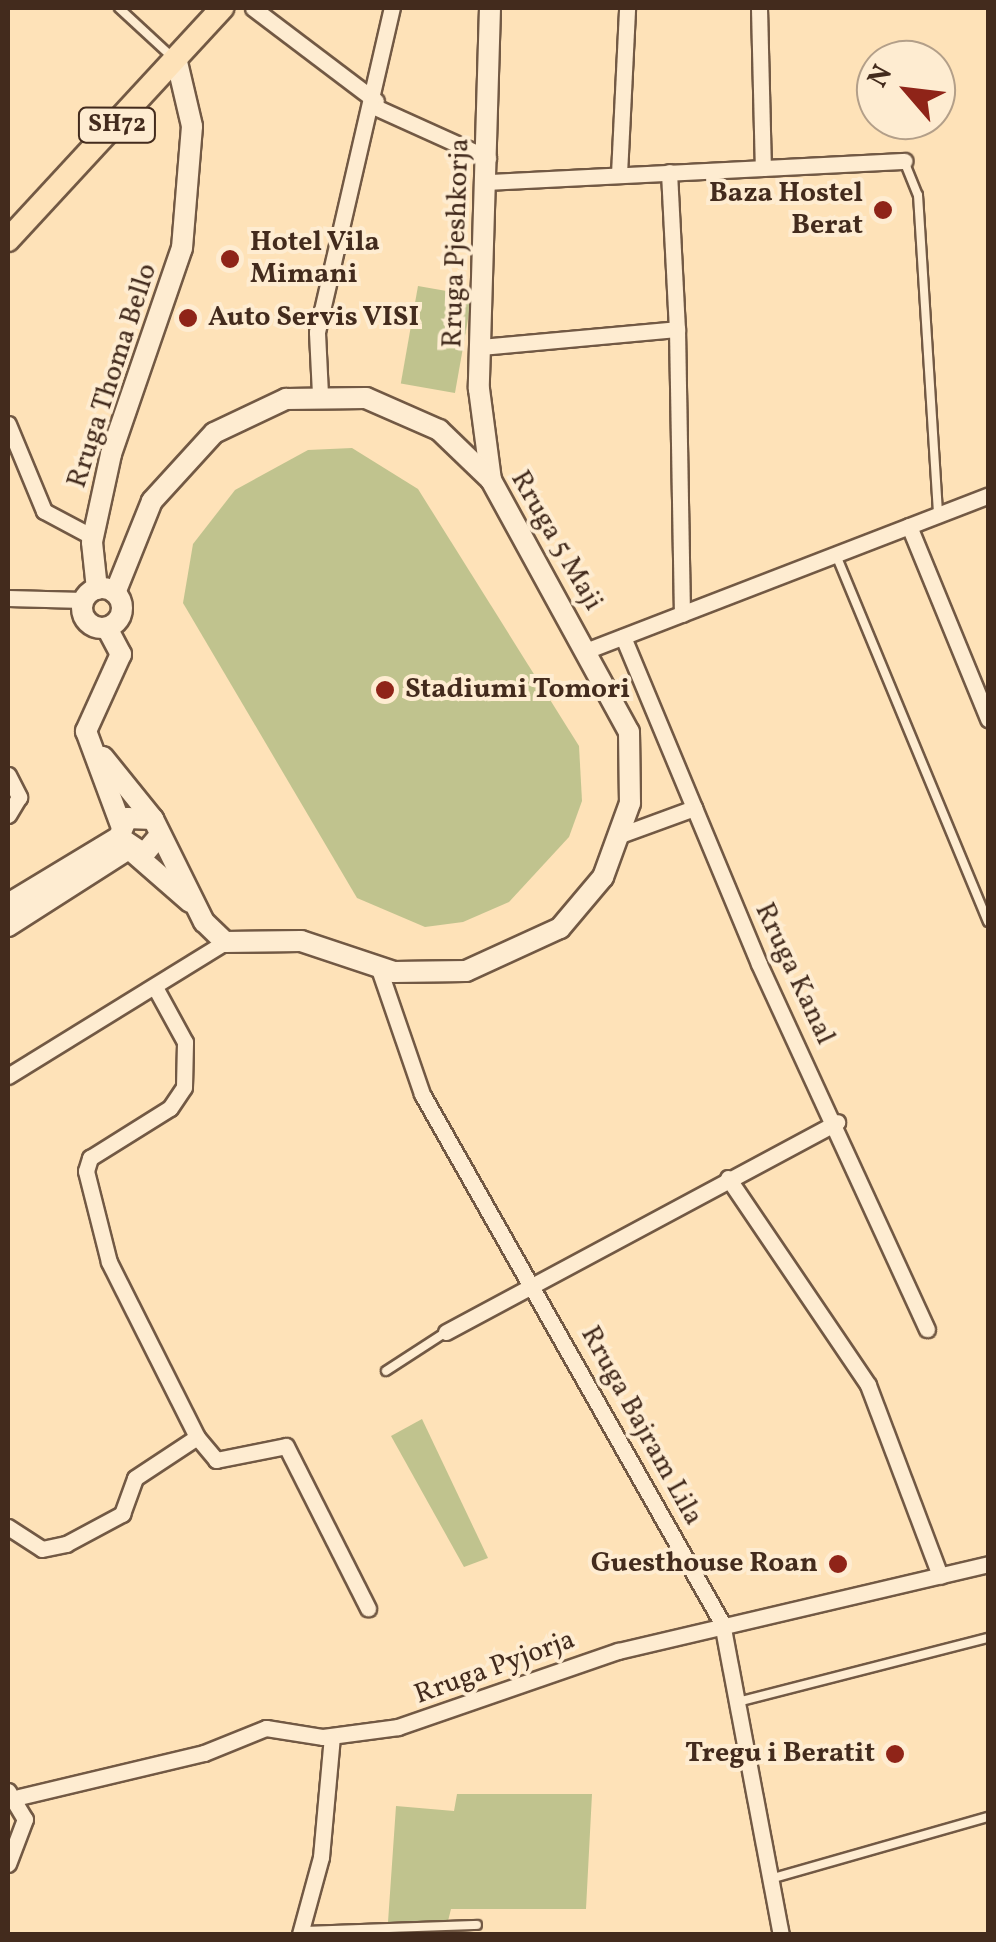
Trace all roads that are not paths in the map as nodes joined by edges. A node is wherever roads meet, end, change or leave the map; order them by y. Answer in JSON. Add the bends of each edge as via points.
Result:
{"nodes":[{"id":1,"x":119,"y":8,"type":"edge"},
{"id":2,"x":222,"y":8,"type":"edge"},
{"id":3,"x":253,"y":8,"type":"edge"},
{"id":4,"x":392,"y":8,"type":"edge"},
{"id":5,"x":490,"y":8,"type":"edge"},
{"id":6,"x":627,"y":8,"type":"edge"},
{"id":7,"x":759,"y":8,"type":"edge"},
{"id":8,"x":177,"y":62,"type":"junction"},
{"id":9,"x":376,"y":104,"type":"junction"},
{"id":10,"x":488,"y":158,"type":"junction"},
{"id":11,"x":904,"y":162,"type":"joint"},
{"id":12,"x":763,"y":168,"type":"junction"},
{"id":13,"x":668,"y":172,"type":"junction"},
{"id":14,"x":619,"y":174,"type":"junction"},
{"id":15,"x":488,"y":182,"type":"junction"},
{"id":16,"x":8,"y":240,"type":"edge"},
{"id":17,"x":677,"y":329,"type":"junction"},
{"id":18,"x":480,"y":347,"type":"junction"},
{"id":19,"x":320,"y":394,"type":"junction"},
{"id":20,"x":8,"y":424,"type":"edge"},
{"id":21,"x":491,"y":480,"type":"junction"},
{"id":22,"x":988,"y":496,"type":"edge"},
{"id":23,"x":938,"y":515,"type":"junction"},
{"id":24,"x":909,"y":526,"type":"junction"},
{"id":25,"x":93,"y":537,"type":"junction"},
{"id":26,"x":836,"y":554,"type":"junction"},
{"id":27,"x":98,"y":594,"type":"junction"},
{"id":28,"x":8,"y":597,"type":"edge"},
{"id":29,"x":682,"y":614,"type":"junction"},
{"id":30,"x":107,"y":628,"type":"junction"},
{"id":31,"x":623,"y":637,"type":"junction"},
{"id":32,"x":588,"y":650,"type":"junction"},
{"id":33,"x":988,"y":719,"type":"edge"},
{"id":34,"x":89,"y":740,"type":"junction"},
{"id":35,"x":8,"y":775,"type":"edge"},
{"id":36,"x":694,"y":808,"type":"junction"},
{"id":37,"x":8,"y":815,"type":"edge"},
{"id":38,"x":156,"y":827,"type":"junction"},
{"id":39,"x":623,"y":834,"type":"junction"},
{"id":40,"x":126,"y":842,"type":"junction"},
{"id":41,"x":8,"y":904,"type":"edge"},
{"id":42,"x":199,"y":910,"type":"junction"},
{"id":43,"x":988,"y":922,"type":"edge"},
{"id":44,"x":8,"y":926,"type":"edge"},
{"id":45,"x":224,"y":942,"type":"junction"},
{"id":46,"x":379,"y":969,"type":"junction"},
{"id":47,"x":156,"y":990,"type":"junction"},
{"id":48,"x":8,"y":1076,"type":"edge"},
{"id":49,"x":837,"y":1122,"type":"junction"},
{"id":50,"x":728,"y":1178,"type":"junction"},
{"id":51,"x":534,"y":1285,"type":"junction"},
{"id":52,"x":927,"y":1329,"type":"dead end"},
{"id":53,"x":446,"y":1332,"type":"joint"},
{"id":54,"x":386,"y":1371,"type":"dead end"},
{"id":55,"x":197,"y":1436,"type":"junction"},
{"id":56,"x":8,"y":1526,"type":"edge"},
{"id":57,"x":988,"y":1564,"type":"edge"},
{"id":58,"x":940,"y":1576,"type":"junction"},
{"id":59,"x":368,"y":1608,"type":"dead end"},
{"id":60,"x":722,"y":1623,"type":"junction"},
{"id":61,"x":988,"y":1638,"type":"edge"},
{"id":62,"x":738,"y":1702,"type":"junction"},
{"id":63,"x":332,"y":1736,"type":"junction"},
{"id":64,"x":13,"y":1794,"type":"edge"},
{"id":65,"x":988,"y":1817,"type":"edge"},
{"id":66,"x":8,"y":1864,"type":"edge"},
{"id":67,"x":776,"y":1877,"type":"junction"},
{"id":68,"x":477,"y":1925,"type":"dead end"},
{"id":69,"x":300,"y":1933,"type":"edge"},
{"id":70,"x":781,"y":1934,"type":"edge"}],
"edges":[{"from":1,"to":8,"type":"lane"},
{"from":2,"to":8,"type":"main road","number":"SH72"},
{"from":3,"to":9,"type":"street"},
{"from":4,"to":9,"type":"street"},
{"from":5,"to":10,"type":"street","name":"Rruga Pjeshkorja"},
{"from":6,"to":14,"type":"street"},
{"from":7,"to":12,"type":"street"},
{"from":8,"to":16,"type":"main road","number":"SH72"},
{"from":8,"to":25,"type":"street","name":"Rruga Thoma Bello","via":[[192,126],[182,248],[111,454]]},
{"from":9,"to":10,"type":"street"},
{"from":9,"to":19,"type":"street","via":[[320,314]]},
{"from":10,"to":15,"type":"street","name":"Rruga Pjeshkorja"},
{"from":11,"to":12,"type":"street"},
{"from":11,"to":23,"type":"lane","via":[[918,195]]},
{"from":12,"to":13,"type":"street"},
{"from":13,"to":14,"type":"street"},
{"from":13,"to":17,"type":"street"},
{"from":14,"to":15,"type":"street"},
{"from":15,"to":18,"type":"street","name":"Rruga Pjeshkorja"},
{"from":17,"to":18,"type":"street"},
{"from":17,"to":29,"type":"street"},
{"from":18,"to":21,"type":"street","name":"Rruga Pjeshkorja"},
{"from":19,"to":21,"type":"street","name":"Rruga 5 Maji","via":[[416,416]]},
{"from":19,"to":27,"type":"street","name":"Rruga 5 Maji","via":[[262,406],[214,433],[152,501]]},
{"from":20,"to":25,"type":"street","via":[[44,510]]},
{"from":21,"to":32,"type":"street","name":"Rruga 5 Maji"},
{"from":22,"to":23,"type":"street","name":"Rruga 5 Maji"},
{"from":23,"to":24,"type":"street","name":"Rruga 5 Maji"},
{"from":24,"to":26,"type":"street","name":"Rruga 5 Maji"},
{"from":24,"to":33,"type":"street"},
{"from":25,"to":27,"type":"street","name":"Rruga Thoma Bello"},
{"from":26,"to":29,"type":"street","name":"Rruga 5 Maji"},
{"from":26,"to":43,"type":"lane"},
{"from":27,"to":28,"type":"street"},
{"from":27,"to":30,"type":"street","via":[[90,625]]},
{"from":27,"to":30,"type":"street","name":"Rruga Thoma Bello","via":[[122,608]]},
{"from":29,"to":31,"type":"street","name":"Rruga 5 Maji"},
{"from":30,"to":34,"type":"street","name":"Rruga Thoma Bello","via":[[121,654],[86,718]]},
{"from":31,"to":32,"type":"street","name":"Rruga 5 Maji"},
{"from":31,"to":36,"type":"street","name":"Rruga Kanal"},
{"from":32,"to":39,"type":"street","name":"Rruga 5 Maji","via":[[629,732]]},
{"from":34,"to":38,"type":"street"},
{"from":34,"to":40,"type":"street"},
{"from":35,"to":37,"type":"street","via":[[18,798]]},
{"from":36,"to":39,"type":"street"},
{"from":36,"to":49,"type":"street","name":"Rruga Kanal"},
{"from":38,"to":40,"type":"street","via":[[152,851]]},
{"from":38,"to":40,"type":"street","via":[[135,814]]},
{"from":38,"to":42,"type":"street"},
{"from":39,"to":46,"type":"street","name":"Rruga 5 Maji","via":[[591,894],[531,947],[466,971]]},
{"from":40,"to":41,"type":"street"},
{"from":40,"to":42,"type":"street"},
{"from":40,"to":44,"type":"street"},
{"from":42,"to":45,"type":"street"},
{"from":45,"to":46,"type":"street","name":"Rruga 5 Maji","via":[[301,940]]},
{"from":45,"to":47,"type":"street"},
{"from":46,"to":51,"type":"street","name":"Rruga Bajram Lila","via":[[409,1068]]},
{"from":47,"to":48,"type":"street"},
{"from":47,"to":55,"type":"street","via":[[186,1042],[184,1086],[170,1108],[90,1158],[86,1171],[110,1262]]},
{"from":49,"to":50,"type":"street"},
{"from":49,"to":52,"type":"street","name":"Rruga Kanal"},
{"from":50,"to":51,"type":"street"},
{"from":50,"to":58,"type":"street","via":[[868,1385]]},
{"from":51,"to":53,"type":"street"},
{"from":51,"to":60,"type":"street","name":"Rruga Bajram Lila"},
{"from":53,"to":54,"type":"lane"},
{"from":55,"to":56,"type":"street","via":[[135,1478],[122,1514],[66,1544],[42,1550]]},
{"from":55,"to":59,"type":"street","via":[[216,1460],[286,1446]]},
{"from":57,"to":58,"type":"street","name":"Rruga Pyjorja"},
{"from":58,"to":60,"type":"street","name":"Rruga Pyjorja"},
{"from":60,"to":62,"type":"street","name":"Rruga Bajram Lila"},
{"from":60,"to":63,"type":"street","name":"Rruga Pyjorja","via":[[409,1724]]},
{"from":61,"to":62,"type":"lane"},
{"from":62,"to":67,"type":"street","name":"Rruga Bajram Lila"},
{"from":63,"to":64,"type":"street","name":"Rruga Pyjorja","via":[[266,1728],[204,1753]]},
{"from":63,"to":69,"type":"street","via":[[321,1857]]},
{"from":64,"to":66,"type":"street","via":[[23,1832]]},
{"from":65,"to":67,"type":"lane"},
{"from":67,"to":70,"type":"street","name":"Rruga Bajram Lila"},
{"from":68,"to":69,"type":"lane"}]}
